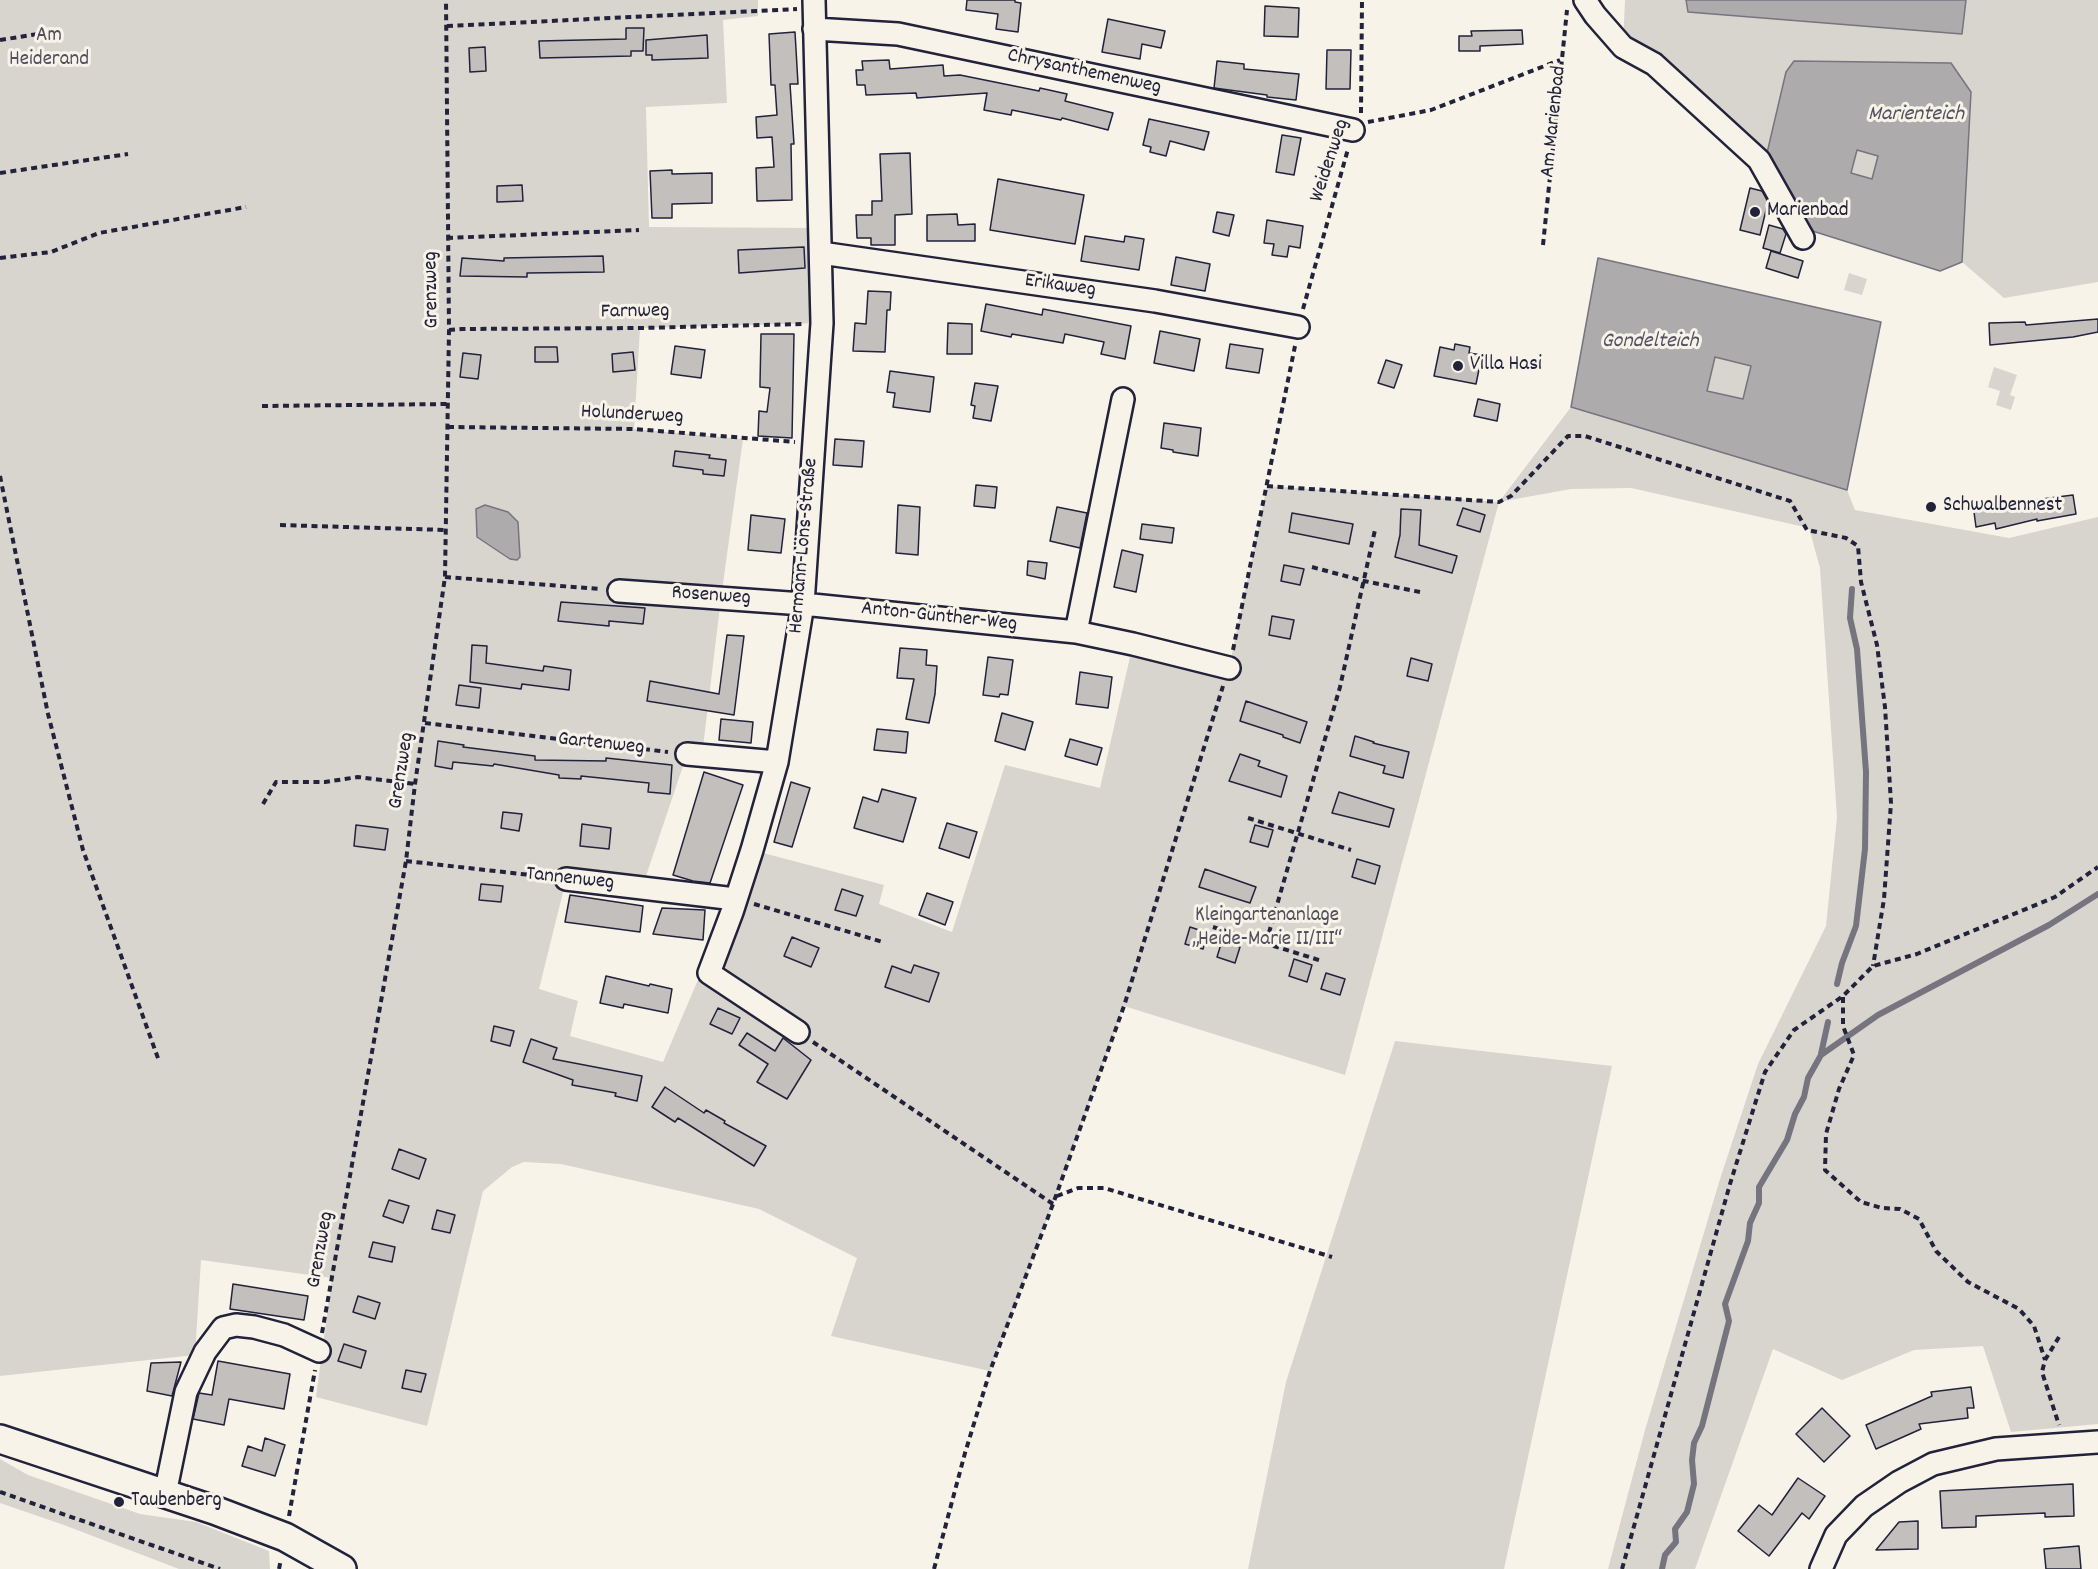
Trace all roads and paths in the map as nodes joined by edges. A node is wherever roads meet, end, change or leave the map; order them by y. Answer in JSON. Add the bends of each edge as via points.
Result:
{"nodes":[{"id":1,"x":446,"y":0,"type":"edge"},
{"id":2,"x":1362,"y":0,"type":"edge"},
{"id":3,"x":1569,"y":0,"type":"edge"},
{"id":4,"x":1585,"y":0,"type":"edge"},
{"id":5,"x":814,"y":12,"type":"edge"},
{"id":6,"x":447,"y":26,"type":"junction"},
{"id":7,"x":57,"y":31,"type":"dead end"},
{"id":8,"x":0,"y":39,"type":"edge"},
{"id":9,"x":1561,"y":60,"type":"junction"},
{"id":10,"x":1357,"y":127,"type":"junction"},
{"id":11,"x":128,"y":154,"type":"dead end"},
{"id":12,"x":0,"y":173,"type":"edge"},
{"id":13,"x":246,"y":207,"type":"dead end"},
{"id":14,"x":639,"y":230,"type":"dead end"},
{"id":15,"x":447,"y":238,"type":"junction"},
{"id":16,"x":1803,"y":238,"type":"dead end"},
{"id":17,"x":1543,"y":245,"type":"dead end"},
{"id":18,"x":821,"y":253,"type":"junction"},
{"id":19,"x":0,"y":258,"type":"edge"},
{"id":20,"x":822,"y":323,"type":"junction"},
{"id":21,"x":1298,"y":327,"type":"junction"},
{"id":22,"x":449,"y":330,"type":"junction"},
{"id":23,"x":1123,"y":399,"type":"dead end"},
{"id":24,"x":448,"y":404,"type":"junction"},
{"id":25,"x":262,"y":406,"type":"dead end"},
{"id":26,"x":448,"y":427,"type":"junction"},
{"id":27,"x":814,"y":443,"type":"junction"},
{"id":28,"x":0,"y":476,"type":"edge"},
{"id":29,"x":1267,"y":486,"type":"junction"},
{"id":30,"x":280,"y":525,"type":"dead end"},
{"id":31,"x":446,"y":530,"type":"junction"},
{"id":32,"x":1375,"y":530,"type":"dead end"},
{"id":33,"x":1312,"y":567,"type":"dead end"},
{"id":34,"x":446,"y":577,"type":"junction"},
{"id":35,"x":1364,"y":581,"type":"junction"},
{"id":36,"x":619,"y":591,"type":"joint"},
{"id":37,"x":1420,"y":592,"type":"dead end"},
{"id":38,"x":803,"y":604,"type":"junction"},
{"id":39,"x":1076,"y":632,"type":"junction"},
{"id":40,"x":1229,"y":668,"type":"junction"},
{"id":41,"x":426,"y":723,"type":"junction"},
{"id":42,"x":687,"y":754,"type":"joint"},
{"id":43,"x":777,"y":762,"type":"junction"},
{"id":44,"x":415,"y":784,"type":"junction"},
{"id":45,"x":263,"y":804,"type":"dead end"},
{"id":46,"x":1248,"y":819,"type":"dead end"},
{"id":47,"x":1297,"y":833,"type":"junction"},
{"id":48,"x":1351,"y":850,"type":"dead end"},
{"id":49,"x":406,"y":861,"type":"junction"},
{"id":50,"x":2098,"y":867,"type":"edge"},
{"id":51,"x":566,"y":879,"type":"joint"},
{"id":52,"x":735,"y":899,"type":"junction"},
{"id":53,"x":1213,"y":927,"type":"dead end"},
{"id":54,"x":883,"y":942,"type":"dead end"},
{"id":55,"x":1266,"y":943,"type":"junction"},
{"id":56,"x":1322,"y":961,"type":"dead end"},
{"id":57,"x":1873,"y":966,"type":"junction"},
{"id":58,"x":1843,"y":996,"type":"junction"},
{"id":59,"x":798,"y":1032,"type":"joint"},
{"id":60,"x":159,"y":1061,"type":"dead end"},
{"id":61,"x":1056,"y":1196,"type":"junction"},
{"id":62,"x":1053,"y":1204,"type":"junction"},
{"id":63,"x":1332,"y":1257,"type":"dead end"},
{"id":64,"x":2059,"y":1337,"type":"dead end"},
{"id":65,"x":318,"y":1351,"type":"junction"},
{"id":66,"x":2045,"y":1360,"type":"junction"},
{"id":67,"x":0,"y":1439,"type":"edge"},
{"id":68,"x":2098,"y":1442,"type":"edge"},
{"id":69,"x":2066,"y":1444,"type":"junction"},
{"id":70,"x":0,"y":1492,"type":"edge"},
{"id":71,"x":165,"y":1494,"type":"junction"},
{"id":72,"x":285,"y":1537,"type":"junction"},
{"id":73,"x":220,"y":1569,"type":"edge"},
{"id":74,"x":342,"y":1569,"type":"edge"},
{"id":75,"x":934,"y":1569,"type":"edge"},
{"id":76,"x":1622,"y":1569,"type":"edge"},
{"id":77,"x":1821,"y":1569,"type":"edge"}],
"edges":[{"from":1,"to":6,"type":"path","name":"Grenzweg"},
{"from":2,"to":10,"type":"path","name":"Weidenweg"},
{"from":3,"to":9,"type":"path","name":"Am Marienbad"},
{"from":4,"to":16,"type":"street","via":[[1623,47],[1654,64],[1758,160]]},
{"from":5,"to":6,"type":"path"},
{"from":5,"to":10,"type":"street","name":"Chrysanthemenweg","via":[[898,34]]},
{"from":5,"to":18,"type":"street","name":"Hermann-Löns-Straße"},
{"from":6,"to":15,"type":"path","name":"Grenzweg"},
{"from":7,"to":8,"type":"path"},
{"from":9,"to":10,"type":"path","via":[[1431,110]]},
{"from":9,"to":17,"type":"path","name":"Am Marienbad"},
{"from":10,"to":21,"type":"path","name":"Weidenweg"},
{"from":11,"to":12,"type":"path"},
{"from":13,"to":19,"type":"path","via":[[99,233],[51,252]]},
{"from":14,"to":15,"type":"path"},
{"from":15,"to":22,"type":"path","name":"Grenzweg"},
{"from":18,"to":20,"type":"street","name":"Hermann-Löns-Straße"},
{"from":18,"to":21,"type":"street","name":"Erikaweg","via":[[1155,301]]},
{"from":20,"to":22,"type":"path","name":"Farnweg"},
{"from":20,"to":27,"type":"street","name":"Hermann-Löns-Straße"},
{"from":21,"to":29,"type":"path","name":"Weidenweg"},
{"from":22,"to":24,"type":"path","name":"Grenzweg"},
{"from":23,"to":39,"type":"street"},
{"from":24,"to":25,"type":"path"},
{"from":24,"to":26,"type":"path","name":"Grenzweg"},
{"from":26,"to":27,"type":"path","name":"Holunderweg","via":[[634,429]]},
{"from":26,"to":31,"type":"path","name":"Grenzweg"},
{"from":27,"to":38,"type":"street","name":"Hermann-Löns-Straße"},
{"from":28,"to":60,"type":"path","via":[[48,714],[83,850]]},
{"from":29,"to":40,"type":"path","name":"Weidenweg"},
{"from":29,"to":57,"type":"path","via":[[1499,502],[1511,496],[1568,436],[1586,436],[1790,501],[1807,530],[1846,538],[1858,546],[1885,707],[1891,803],[1884,898]]},
{"from":30,"to":31,"type":"path"},
{"from":31,"to":34,"type":"path","name":"Grenzweg"},
{"from":32,"to":35,"type":"path"},
{"from":33,"to":35,"type":"path"},
{"from":34,"to":36,"type":"path"},
{"from":34,"to":41,"type":"path","name":"Grenzweg"},
{"from":35,"to":37,"type":"path"},
{"from":35,"to":47,"type":"path","via":[[1340,687]]},
{"from":36,"to":38,"type":"street","name":"Rosenweg"},
{"from":38,"to":39,"type":"street","name":"Anton-Günther-Weg"},
{"from":38,"to":43,"type":"street","name":"Hermann-Löns-Straße"},
{"from":39,"to":40,"type":"street","name":"Anton-Günther-Weg"},
{"from":40,"to":61,"type":"path","name":"Weidenweg","via":[[1124,1006]]},
{"from":41,"to":42,"type":"path","name":"Gartenweg"},
{"from":41,"to":44,"type":"path","name":"Grenzweg"},
{"from":42,"to":43,"type":"street"},
{"from":43,"to":52,"type":"street","name":"Hermann-Löns-Straße"},
{"from":44,"to":45,"type":"path","via":[[358,777],[276,782]]},
{"from":44,"to":49,"type":"path","name":"Grenzweg"},
{"from":46,"to":47,"type":"path"},
{"from":47,"to":48,"type":"path"},
{"from":47,"to":55,"type":"path"},
{"from":49,"to":51,"type":"path","name":"Tannenweg"},
{"from":49,"to":65,"type":"path","name":"Grenzweg"},
{"from":50,"to":57,"type":"path","via":[[2055,897],[1917,954]]},
{"from":51,"to":52,"type":"street","name":"Tannenweg"},
{"from":52,"to":54,"type":"path"},
{"from":52,"to":59,"type":"street","name":"Hermann-Löns-Straße","via":[[709,973]]},
{"from":53,"to":55,"type":"path"},
{"from":55,"to":56,"type":"path"},
{"from":57,"to":58,"type":"path"},
{"from":58,"to":66,"type":"path","via":[[1843,1026],[1854,1055],[1826,1134],[1825,1170],[1861,1202],[1900,1209],[1919,1219],[1936,1251],[1968,1282],[2019,1309],[2034,1326]]},
{"from":58,"to":76,"type":"path","via":[[1794,1030],[1765,1072],[1726,1196]]},
{"from":59,"to":62,"type":"path"},
{"from":61,"to":62,"type":"path","name":"Weidenweg"},
{"from":61,"to":63,"type":"path","via":[[1078,1188],[1104,1188]]},
{"from":62,"to":75,"type":"path","name":"Weidenweg","via":[[990,1371]]},
{"from":64,"to":66,"type":"path"},
{"from":65,"to":71,"type":"street","via":[[284,1335],[254,1327],[223,1328],[205,1352],[186,1392]]},
{"from":65,"to":72,"type":"path","name":"Grenzweg"},
{"from":66,"to":69,"type":"path","via":[[2042,1372]]},
{"from":67,"to":71,"type":"main road"},
{"from":68,"to":69,"type":"street"},
{"from":69,"to":77,"type":"street","via":[[1996,1449],[1933,1464],[1864,1506],[1836,1535]]},
{"from":70,"to":73,"type":"path"},
{"from":71,"to":72,"type":"main road"},
{"from":72,"to":74,"type":"main road"}]}
